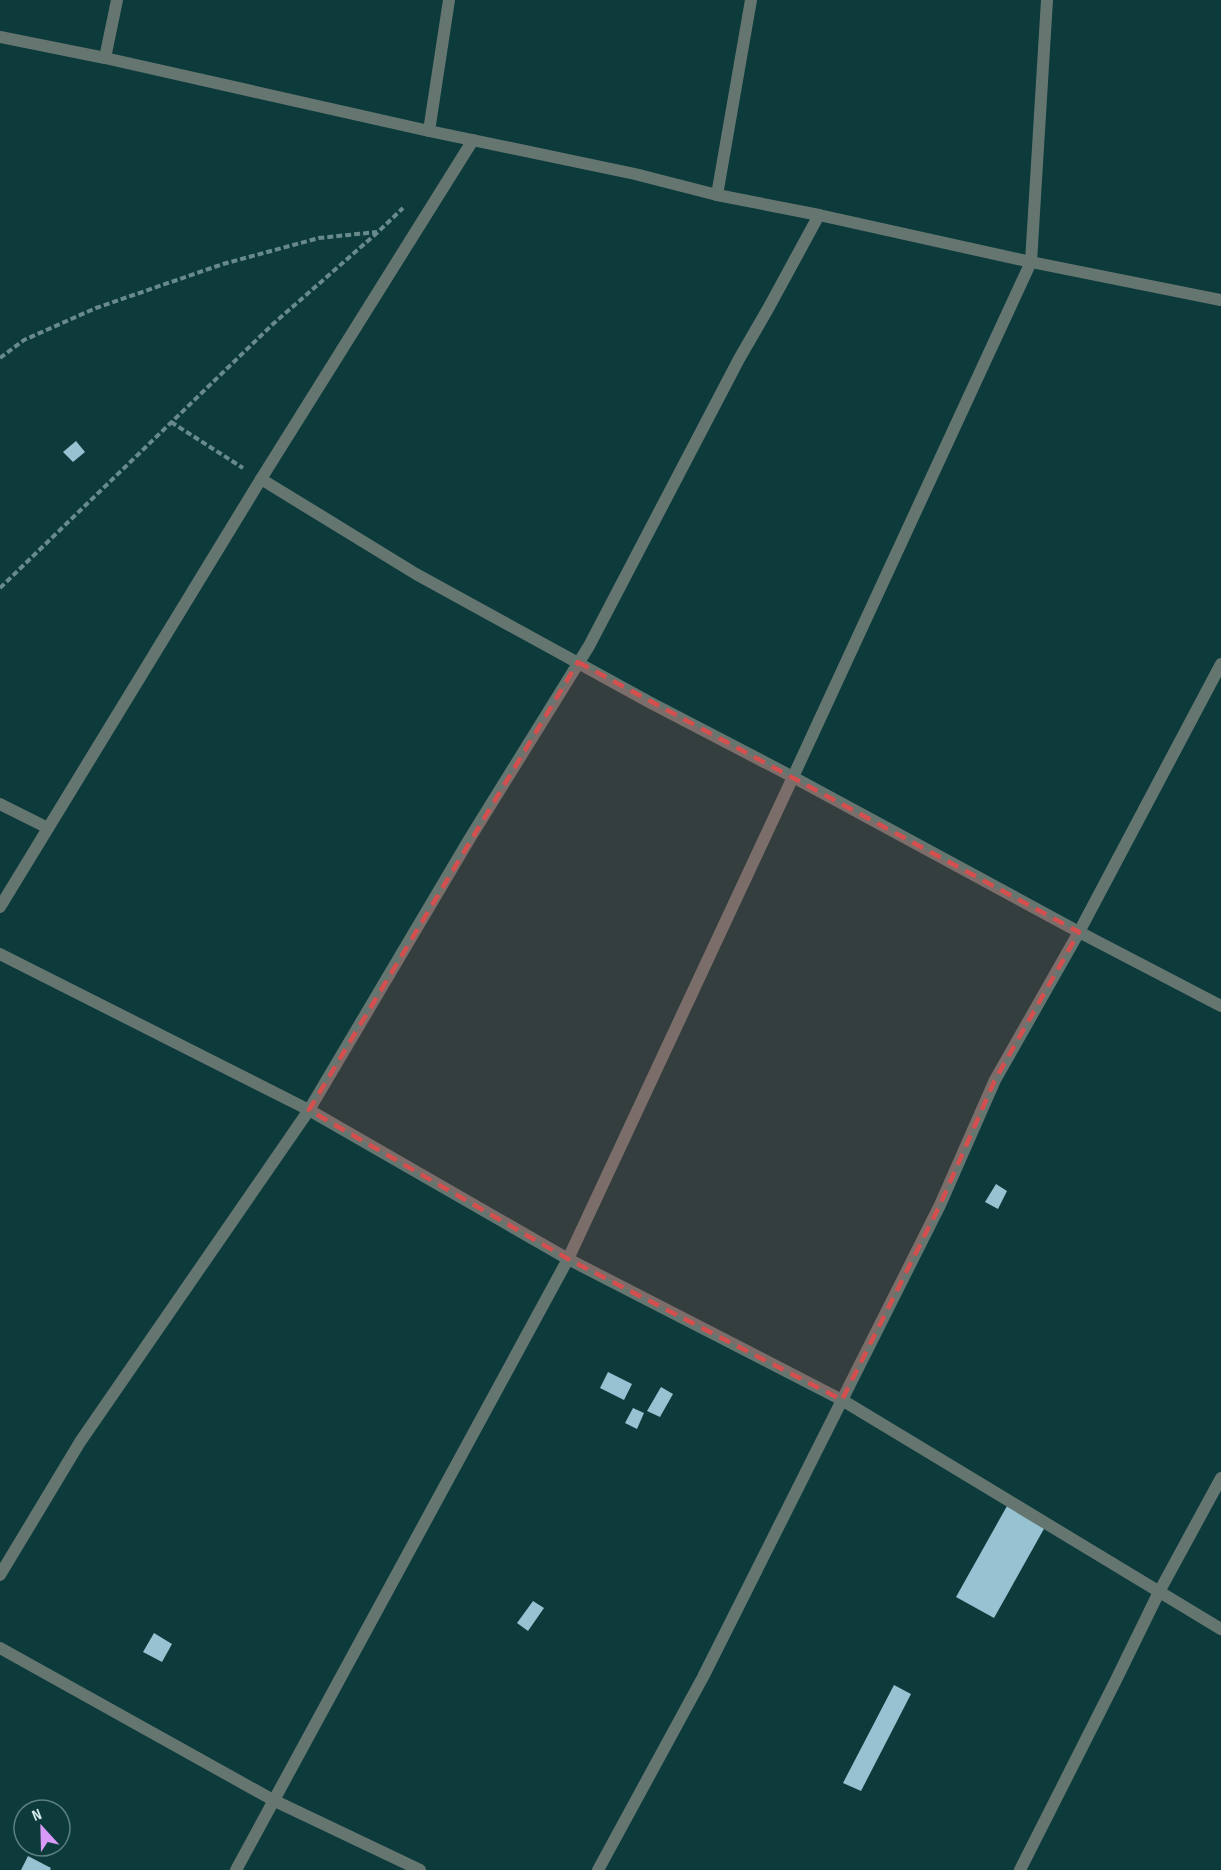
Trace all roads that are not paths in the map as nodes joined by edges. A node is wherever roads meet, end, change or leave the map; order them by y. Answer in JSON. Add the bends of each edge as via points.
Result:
{"nodes":[{"id":1,"x":117,"y":0,"type":"edge"},
{"id":2,"x":449,"y":0,"type":"edge"},
{"id":3,"x":751,"y":0,"type":"edge"},
{"id":4,"x":1047,"y":0,"type":"edge"},
{"id":5,"x":0,"y":37,"type":"edge"},
{"id":6,"x":105,"y":58,"type":"junction"},
{"id":7,"x":429,"y":130,"type":"junction"},
{"id":8,"x":473,"y":140,"type":"junction"},
{"id":9,"x":717,"y":195,"type":"junction"},
{"id":10,"x":819,"y":215,"type":"junction"},
{"id":11,"x":1031,"y":262,"type":"junction"},
{"id":12,"x":1221,"y":300,"type":"edge"},
{"id":13,"x":261,"y":479,"type":"junction"},
{"id":14,"x":578,"y":663,"type":"junction"},
{"id":15,"x":1221,"y":664,"type":"edge"},
{"id":16,"x":793,"y":777,"type":"junction"},
{"id":17,"x":0,"y":804,"type":"edge"},
{"id":18,"x":48,"y":828,"type":"junction"},
{"id":19,"x":0,"y":907,"type":"edge"},
{"id":20,"x":1079,"y":932,"type":"junction"},
{"id":21,"x":0,"y":954,"type":"edge"},
{"id":22,"x":1221,"y":1006,"type":"edge"},
{"id":23,"x":309,"y":1110,"type":"junction"},
{"id":24,"x":568,"y":1259,"type":"junction"},
{"id":25,"x":842,"y":1400,"type":"junction"},
{"id":26,"x":1221,"y":1478,"type":"edge"},
{"id":27,"x":0,"y":1575,"type":"edge"},
{"id":28,"x":1159,"y":1592,"type":"junction"},
{"id":29,"x":1221,"y":1629,"type":"edge"},
{"id":30,"x":0,"y":1647,"type":"edge"},
{"id":31,"x":273,"y":1800,"type":"junction"},
{"id":32,"x":236,"y":1870,"type":"edge"},
{"id":33,"x":420,"y":1870,"type":"edge"},
{"id":34,"x":598,"y":1870,"type":"edge"},
{"id":35,"x":1020,"y":1870,"type":"edge"}],
"edges":[{"from":1,"to":6,"type":"street"},
{"from":2,"to":7,"type":"street"},
{"from":3,"to":9,"type":"street"},
{"from":4,"to":11,"type":"street"},
{"from":5,"to":6,"type":"street"},
{"from":6,"to":7,"type":"street"},
{"from":7,"to":8,"type":"street"},
{"from":8,"to":9,"type":"street"},
{"from":8,"to":13,"type":"street"},
{"from":9,"to":10,"type":"street"},
{"from":10,"to":11,"type":"street"},
{"from":10,"to":14,"type":"street"},
{"from":11,"to":12,"type":"street"},
{"from":11,"to":16,"type":"street"},
{"from":13,"to":14,"type":"street","via":[[416,574]]},
{"from":13,"to":18,"type":"street"},
{"from":14,"to":16,"type":"street"},
{"from":14,"to":23,"type":"street"},
{"from":15,"to":20,"type":"street"},
{"from":16,"to":20,"type":"street"},
{"from":16,"to":24,"type":"street"},
{"from":17,"to":18,"type":"street"},
{"from":18,"to":19,"type":"street"},
{"from":20,"to":22,"type":"street"},
{"from":20,"to":25,"type":"street","via":[[995,1080],[940,1205]]},
{"from":21,"to":23,"type":"street"},
{"from":23,"to":24,"type":"street"},
{"from":23,"to":27,"type":"street","via":[[80,1442]]},
{"from":24,"to":25,"type":"street"},
{"from":24,"to":31,"type":"street"},
{"from":25,"to":28,"type":"street"},
{"from":25,"to":34,"type":"street","via":[[703,1677]]},
{"from":26,"to":28,"type":"street"},
{"from":28,"to":29,"type":"street"},
{"from":28,"to":35,"type":"street"},
{"from":30,"to":31,"type":"street"},
{"from":31,"to":32,"type":"street"},
{"from":31,"to":33,"type":"street"}]}
